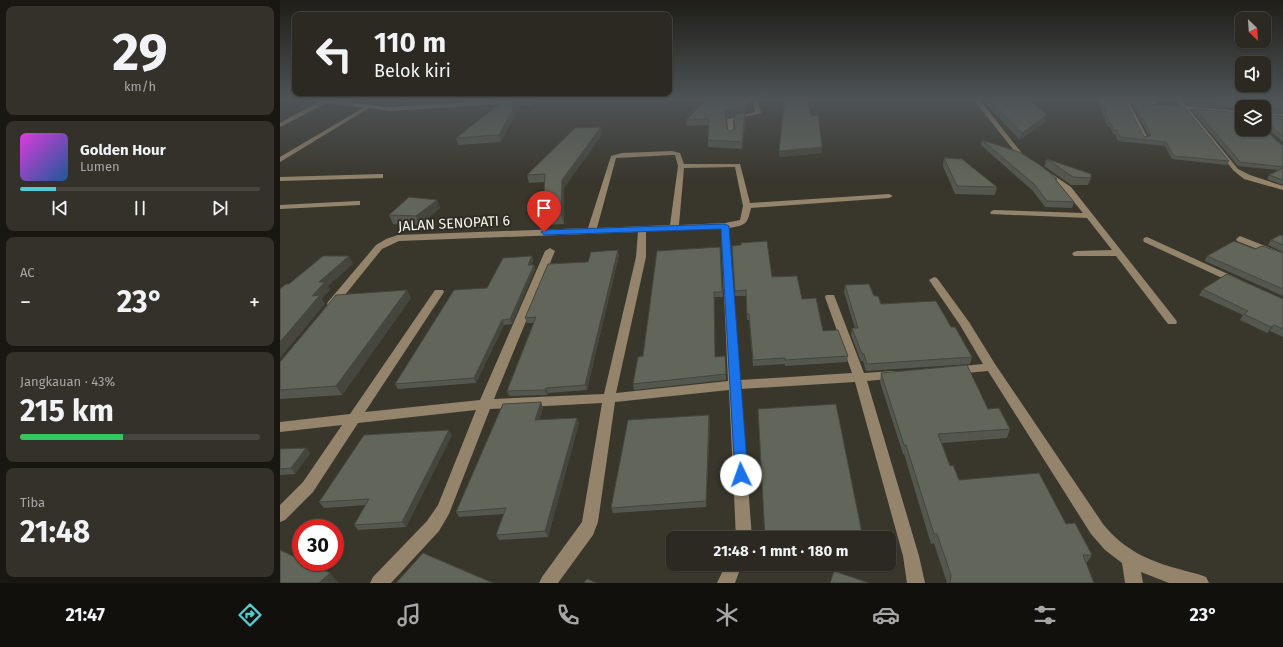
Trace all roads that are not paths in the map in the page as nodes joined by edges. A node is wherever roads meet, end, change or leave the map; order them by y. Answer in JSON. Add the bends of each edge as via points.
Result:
{"nodes":[{"id":1,"x":336,"y":126,"type":"edge"},
{"id":2,"x":730,"y":126,"type":"edge"},
{"id":3,"x":998,"y":126,"type":"edge"},
{"id":4,"x":1138,"y":126,"type":"edge"},
{"id":5,"x":1198,"y":126,"type":"edge"},
{"id":6,"x":731,"y":135,"type":"edge"},
{"id":7,"x":1144,"y":138,"type":"edge"},
{"id":8,"x":280,"y":160,"type":"edge"},
{"id":9,"x":681,"y":166,"type":"junction"},
{"id":10,"x":380,"y":176,"type":"dead end"},
{"id":11,"x":281,"y":179,"type":"edge"},
{"id":12,"x":1283,"y":188,"type":"edge"},
{"id":13,"x":889,"y":196,"type":"dead end"},
{"id":14,"x":356,"y":203,"type":"dead end"},
{"id":15,"x":747,"y":206,"type":"junction"},
{"id":16,"x":280,"y":207,"type":"edge"},
{"id":17,"x":994,"y":212,"type":"dead end"},
{"id":18,"x":1090,"y":216,"type":"junction"},
{"id":19,"x":725,"y":226,"type":"junction"},
{"id":20,"x":674,"y":228,"type":"junction"},
{"id":21,"x":592,"y":230,"type":"junction"},
{"id":22,"x":642,"y":230,"type":"junction"},
{"id":23,"x":1240,"y":239,"type":"dead end"},
{"id":24,"x":1147,"y":240,"type":"dead end"},
{"id":25,"x":550,"y":251,"type":"dead end"},
{"id":26,"x":1119,"y":253,"type":"junction"},
{"id":27,"x":1077,"y":254,"type":"dead end"},
{"id":28,"x":1283,"y":256,"type":"edge"},
{"id":29,"x":934,"y":280,"type":"dead end"},
{"id":30,"x":1247,"y":286,"type":"edge"},
{"id":31,"x":439,"y":292,"type":"dead end"},
{"id":32,"x":830,"y":297,"type":"dead end"},
{"id":33,"x":324,"y":314,"type":"edge"},
{"id":34,"x":1172,"y":322,"type":"dead end"},
{"id":35,"x":991,"y":367,"type":"junction"},
{"id":36,"x":944,"y":371,"type":"edge"},
{"id":37,"x":906,"y":374,"type":"edge"},
{"id":38,"x":860,"y":378,"type":"junction"},
{"id":39,"x":736,"y":385,"type":"junction"},
{"id":40,"x":609,"y":398,"type":"junction"},
{"id":41,"x":485,"y":404,"type":"junction"},
{"id":42,"x":355,"y":418,"type":"junction"},
{"id":43,"x":280,"y":427,"type":"edge"},
{"id":44,"x":280,"y":515,"type":"edge"},
{"id":45,"x":744,"y":531,"type":"edge"},
{"id":46,"x":1130,"y":559,"type":"junction"},
{"id":47,"x":731,"y":571,"type":"edge"},
{"id":48,"x":379,"y":583,"type":"edge"},
{"id":49,"x":548,"y":583,"type":"edge"},
{"id":50,"x":726,"y":583,"type":"edge"},
{"id":51,"x":916,"y":583,"type":"edge"},
{"id":52,"x":1134,"y":583,"type":"edge"},
{"id":53,"x":1200,"y":583,"type":"edge"}],
"edges":[{"from":1,"to":8,"type":"street"},
{"from":2,"to":6,"type":"street"},
{"from":3,"to":18,"type":"street","via":[[1022,156],[1068,189]]},
{"from":4,"to":7,"type":"street"},
{"from":5,"to":12,"type":"street","via":[[1236,170],[1247,177]]},
{"from":9,"to":15,"type":"street","via":[[738,165]]},
{"from":9,"to":20,"type":"street"},
{"from":9,"to":21,"type":"street","via":[[676,153],[613,157]]},
{"from":10,"to":11,"type":"street"},
{"from":13,"to":15,"type":"street"},
{"from":14,"to":16,"type":"street"},
{"from":15,"to":19,"type":"street","name":"JALAN SENOPATI 6","via":[[742,223]]},
{"from":17,"to":18,"type":"street"},
{"from":18,"to":26,"type":"street"},
{"from":19,"to":20,"type":"street","name":"JALAN SENOPATI 6"},
{"from":19,"to":39,"type":"street"},
{"from":20,"to":22,"type":"street","name":"JALAN SENOPATI 6"},
{"from":21,"to":22,"type":"street","name":"JALAN SENOPATI 6"},
{"from":21,"to":33,"type":"street","name":"JALAN SENOPATI 6","via":[[393,239],[379,247]]},
{"from":22,"to":40,"type":"street","via":[[641,257]]},
{"from":23,"to":28,"type":"street"},
{"from":24,"to":30,"type":"street"},
{"from":25,"to":41,"type":"street"},
{"from":26,"to":27,"type":"street"},
{"from":26,"to":34,"type":"street"},
{"from":29,"to":35,"type":"street"},
{"from":31,"to":42,"type":"street"},
{"from":32,"to":38,"type":"street"},
{"from":35,"to":36,"type":"street"},
{"from":35,"to":46,"type":"street","via":[[1097,529],[1107,542]]},
{"from":37,"to":38,"type":"street"},
{"from":38,"to":39,"type":"street"},
{"from":38,"to":51,"type":"street","via":[[911,556]]},
{"from":39,"to":40,"type":"street"},
{"from":39,"to":45,"type":"street"},
{"from":40,"to":41,"type":"street"},
{"from":40,"to":49,"type":"street","via":[[590,522]]},
{"from":41,"to":42,"type":"street"},
{"from":41,"to":48,"type":"street","via":[[444,509],[424,536]]},
{"from":42,"to":43,"type":"street"},
{"from":42,"to":44,"type":"street","via":[[308,487]]},
{"from":46,"to":52,"type":"street"},
{"from":46,"to":53,"type":"street","via":[[1184,580]]},
{"from":47,"to":50,"type":"street"}]}
